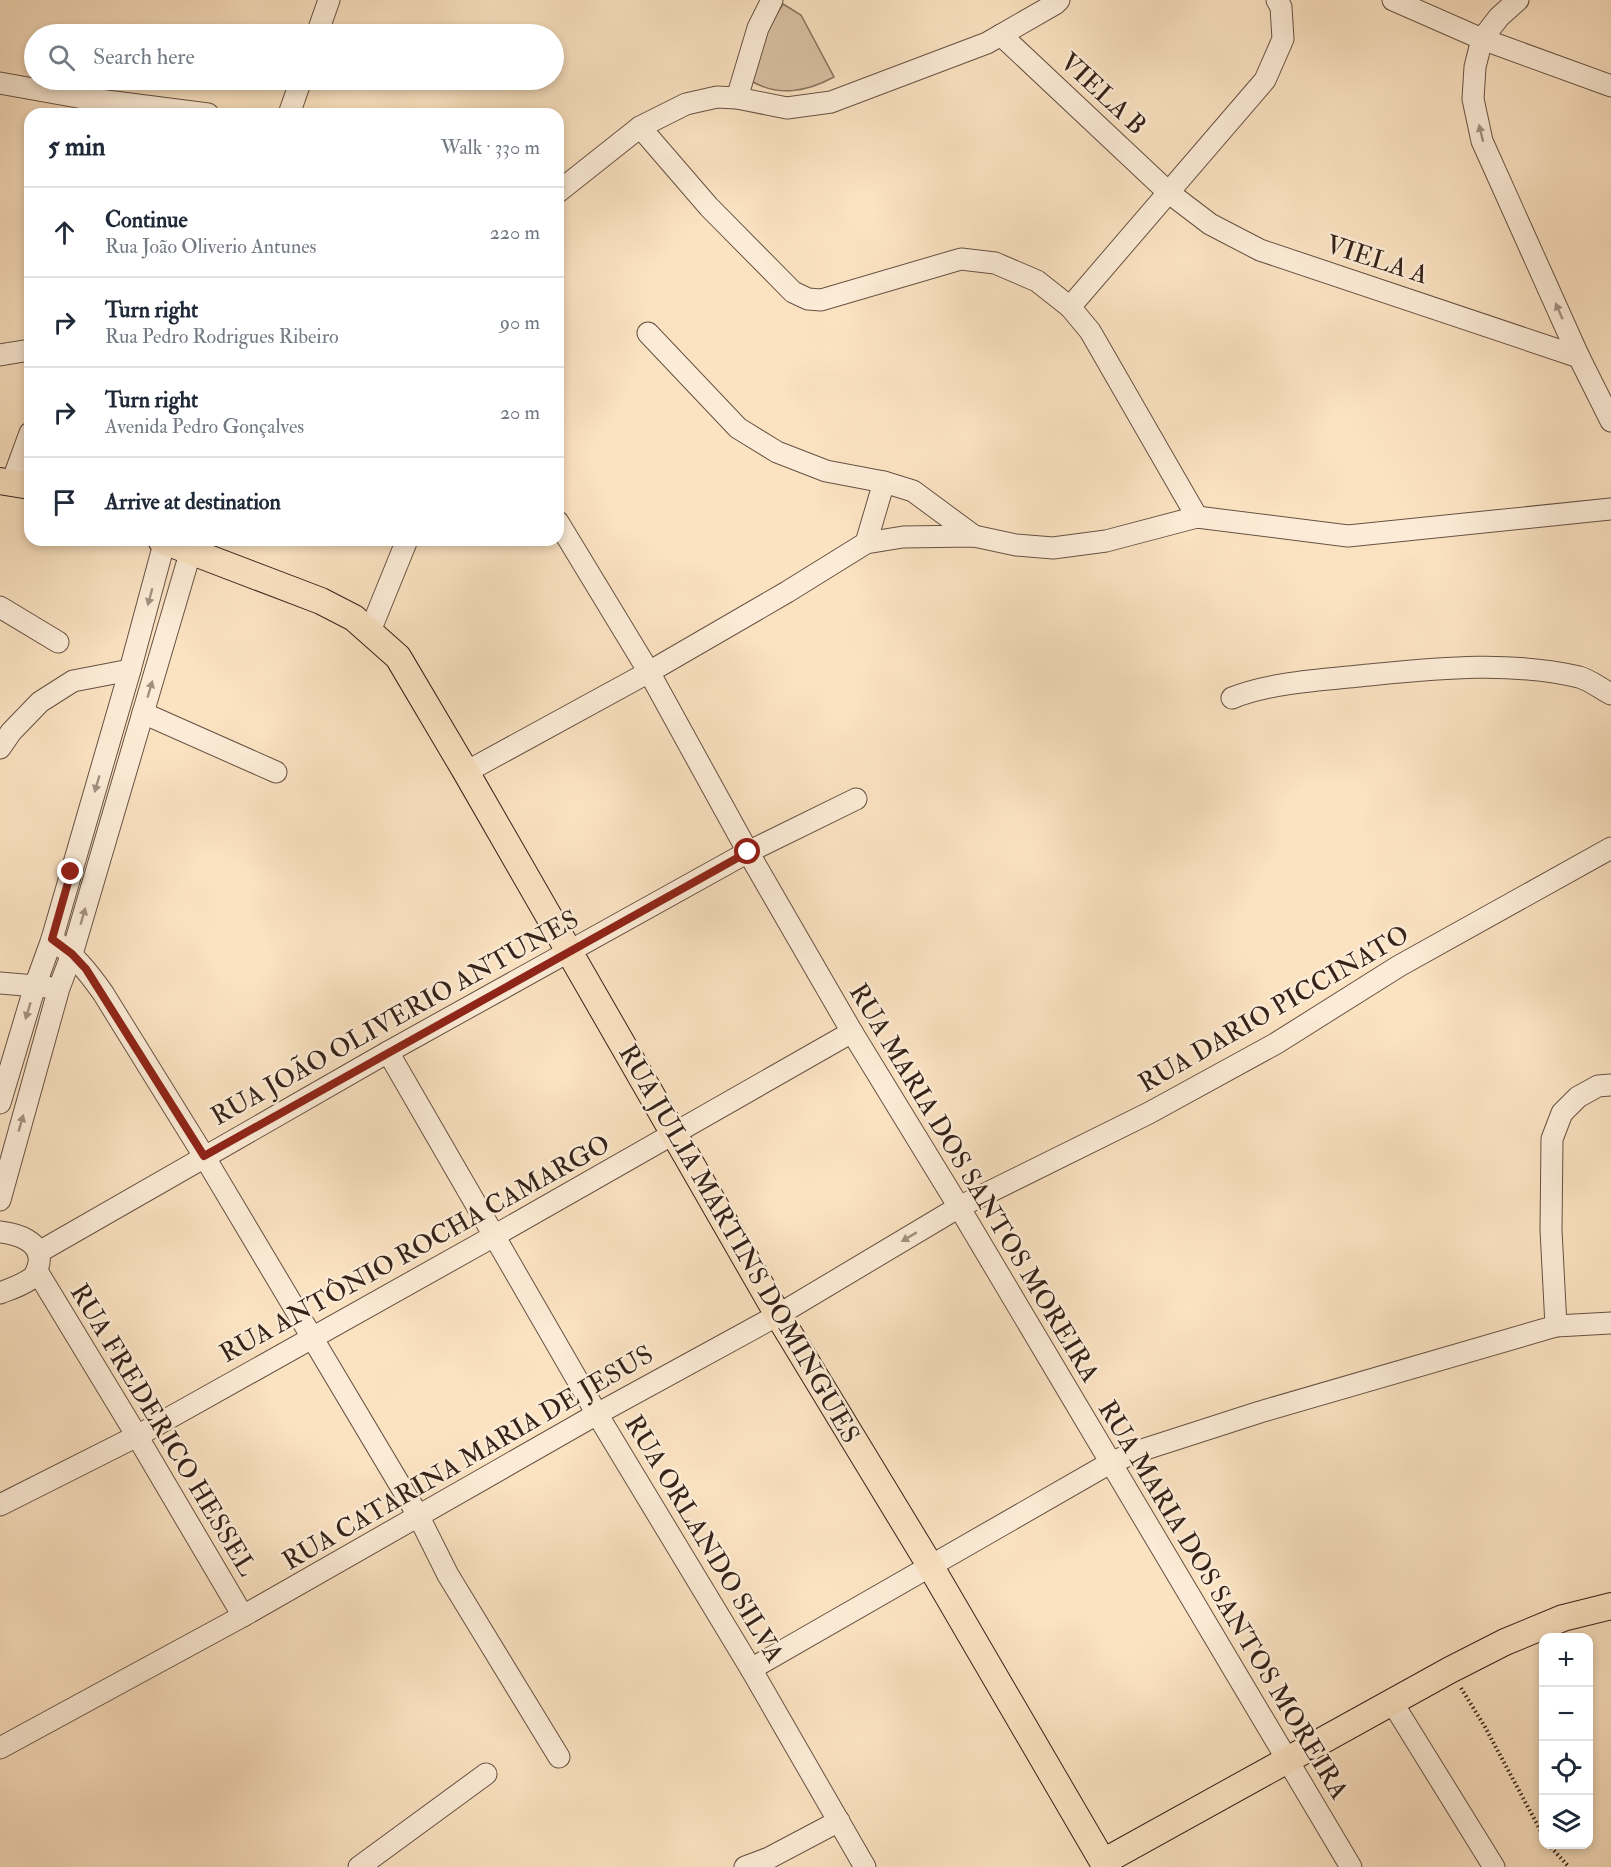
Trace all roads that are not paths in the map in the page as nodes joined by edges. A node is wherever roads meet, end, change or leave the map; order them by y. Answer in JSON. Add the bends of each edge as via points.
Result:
{"nodes":[{"id":1,"x":329,"y":0,"type":"edge"},
{"id":2,"x":772,"y":0,"type":"edge"},
{"id":3,"x":1059,"y":0,"type":"edge"},
{"id":4,"x":1277,"y":0,"type":"edge"},
{"id":5,"x":1393,"y":0,"type":"edge"},
{"id":6,"x":1518,"y":0,"type":"edge"},
{"id":7,"x":321,"y":24,"type":"edge"},
{"id":8,"x":1001,"y":35,"type":"junction"},
{"id":9,"x":1482,"y":39,"type":"junction"},
{"id":10,"x":0,"y":83,"type":"edge"},
{"id":11,"x":1611,"y":86,"type":"edge"},
{"id":12,"x":24,"y":87,"type":"edge"},
{"id":13,"x":39,"y":90,"type":"edge"},
{"id":14,"x":297,"y":90,"type":"edge"},
{"id":15,"x":737,"y":98,"type":"junction"},
{"id":16,"x":161,"y":108,"type":"edge"},
{"id":17,"x":290,"y":108,"type":"edge"},
{"id":18,"x":640,"y":127,"type":"junction"},
{"id":19,"x":564,"y":187,"type":"edge"},
{"id":20,"x":1168,"y":192,"type":"junction"},
{"id":21,"x":1070,"y":307,"type":"junction"},
{"id":22,"x":648,"y":333,"type":"dead end"},
{"id":23,"x":24,"y":351,"type":"edge"},
{"id":24,"x":0,"y":355,"type":"edge"},
{"id":25,"x":1580,"y":357,"type":"junction"},
{"id":26,"x":1611,"y":421,"type":"edge"},
{"id":27,"x":24,"y":452,"type":"edge"},
{"id":28,"x":884,"y":482,"type":"junction"},
{"id":29,"x":14,"y":483,"type":"edge"},
{"id":30,"x":1611,"y":509,"type":"edge"},
{"id":31,"x":1197,"y":517,"type":"junction"},
{"id":32,"x":564,"y":532,"type":"edge"},
{"id":33,"x":974,"y":536,"type":"junction"},
{"id":34,"x":866,"y":543,"type":"junction"},
{"id":35,"x":163,"y":546,"type":"edge"},
{"id":36,"x":192,"y":546,"type":"edge"},
{"id":37,"x":194,"y":546,"type":"edge"},
{"id":38,"x":405,"y":546,"type":"edge"},
{"id":39,"x":0,"y":607,"type":"edge"},
{"id":40,"x":370,"y":631,"type":"junction"},
{"id":41,"x":58,"y":642,"type":"dead end"},
{"id":42,"x":130,"y":670,"type":"junction"},
{"id":43,"x":649,"y":672,"type":"junction"},
{"id":44,"x":1611,"y":694,"type":"edge"},
{"id":45,"x":1232,"y":698,"type":"dead end"},
{"id":46,"x":143,"y":713,"type":"junction"},
{"id":47,"x":0,"y":748,"type":"edge"},
{"id":48,"x":276,"y":772,"type":"dead end"},
{"id":49,"x":466,"y":772,"type":"junction"},
{"id":50,"x":856,"y":799,"type":"dead end"},
{"id":51,"x":1611,"y":848,"type":"edge"},
{"id":52,"x":748,"y":852,"type":"junction"},
{"id":53,"x":52,"y":939,"type":"junction"},
{"id":54,"x":568,"y":952,"type":"junction"},
{"id":55,"x":72,"y":954,"type":"junction"},
{"id":56,"x":0,"y":983,"type":"edge"},
{"id":57,"x":35,"y":986,"type":"junction"},
{"id":58,"x":59,"y":988,"type":"junction"},
{"id":59,"x":852,"y":1032,"type":"junction"},
{"id":60,"x":388,"y":1052,"type":"junction"},
{"id":61,"x":1611,"y":1085,"type":"edge"},
{"id":62,"x":0,"y":1103,"type":"edge"},
{"id":63,"x":673,"y":1134,"type":"junction"},
{"id":64,"x":204,"y":1156,"type":"junction"},
{"id":65,"x":0,"y":1200,"type":"edge"},
{"id":66,"x":959,"y":1207,"type":"junction"},
{"id":67,"x":0,"y":1232,"type":"edge"},
{"id":68,"x":494,"y":1236,"type":"junction"},
{"id":69,"x":38,"y":1262,"type":"junction"},
{"id":70,"x":0,"y":1293,"type":"edge"},
{"id":71,"x":778,"y":1315,"type":"junction"},
{"id":72,"x":1611,"y":1323,"type":"edge"},
{"id":73,"x":1556,"y":1326,"type":"junction"},
{"id":74,"x":312,"y":1338,"type":"junction"},
{"id":75,"x":597,"y":1413,"type":"junction"},
{"id":76,"x":137,"y":1436,"type":"junction"},
{"id":77,"x":1110,"y":1463,"type":"junction"},
{"id":78,"x":0,"y":1505,"type":"edge"},
{"id":79,"x":418,"y":1517,"type":"junction"},
{"id":80,"x":931,"y":1567,"type":"junction"},
{"id":81,"x":1611,"y":1606,"type":"edge"},
{"id":82,"x":243,"y":1616,"type":"junction"},
{"id":83,"x":751,"y":1669,"type":"junction"},
{"id":84,"x":1392,"y":1702,"type":"junction"},
{"id":85,"x":0,"y":1748,"type":"edge"},
{"id":86,"x":559,"y":1757,"type":"dead end"},
{"id":87,"x":1287,"y":1761,"type":"junction"},
{"id":88,"x":486,"y":1774,"type":"dead end"},
{"id":89,"x":839,"y":1821,"type":"junction"},
{"id":90,"x":1104,"y":1864,"type":"edge"},
{"id":91,"x":359,"y":1867,"type":"edge"},
{"id":92,"x":745,"y":1867,"type":"edge"},
{"id":93,"x":865,"y":1867,"type":"edge"},
{"id":94,"x":1351,"y":1867,"type":"edge"},
{"id":95,"x":1494,"y":1867,"type":"edge"}],
"edges":[{"from":1,"to":7,"type":"street"},
{"from":2,"to":15,"type":"street","via":[[758,28]]},
{"from":3,"to":8,"type":"street"},
{"from":4,"to":20,"type":"street","via":[[1283,39],[1265,80]]},
{"from":5,"to":9,"type":"street"},
{"from":6,"to":9,"type":"street"},
{"from":8,"to":15,"type":"street","via":[[831,102],[787,108]]},
{"from":8,"to":20,"type":"street","name":"VIELA B"},
{"from":9,"to":11,"type":"street"},
{"from":25,"to":9,"type":"street","one_way":true,"via":[[1482,141],[1473,99]]},
{"from":10,"to":12,"type":"street"},
{"from":13,"to":16,"type":"street"},
{"from":14,"to":17,"type":"street"},
{"from":15,"to":18,"type":"street","via":[[686,104]]},
{"from":18,"to":19,"type":"street"},
{"from":18,"to":21,"type":"street","via":[[709,207],[793,292],[807,299],[821,300],[961,259],[995,263],[1037,281]]},
{"from":20,"to":21,"type":"street"},
{"from":20,"to":25,"type":"street","name":"VIELA A","via":[[1210,224],[1260,250]]},
{"from":21,"to":31,"type":"street","via":[[1090,331]]},
{"from":22,"to":28,"type":"street","via":[[738,428],[777,452],[826,471]]},
{"from":23,"to":24,"type":"street"},
{"from":25,"to":26,"type":"street"},
{"from":27,"to":29,"type":"street"},
{"from":28,"to":33,"type":"street","via":[[913,491]]},
{"from":28,"to":34,"type":"street"},
{"from":30,"to":31,"type":"street","via":[[1347,536]]},
{"from":31,"to":33,"type":"street","via":[[1106,542],[1053,548]]},
{"from":32,"to":43,"type":"street","name":"RUA MARIA DOS SANTOS MOREIRA"},
{"from":33,"to":34,"type":"street","via":[[903,537]]},
{"from":34,"to":43,"type":"street"},
{"from":35,"to":42,"type":"street","one_way":true},
{"from":46,"to":36,"type":"street","one_way":true},
{"from":37,"to":40,"type":"main road","name":"RUA JULIA MARTINS DOMINGUES","via":[[321,601]]},
{"from":38,"to":40,"type":"street"},
{"from":39,"to":41,"type":"street"},
{"from":40,"to":49,"type":"main road","name":"RUA JULIA MARTINS DOMINGUES","via":[[398,657]]},
{"from":42,"to":47,"type":"street","via":[[74,681],[40,702]]},
{"from":42,"to":53,"type":"street","one_way":true},
{"from":43,"to":49,"type":"street"},
{"from":43,"to":52,"type":"street","name":"RUA MARIA DOS SANTOS MOREIRA"},
{"from":44,"to":45,"type":"street","via":[[1581,677],[1466,666],[1334,678],[1252,690]]},
{"from":46,"to":48,"type":"street"},
{"from":55,"to":46,"type":"street","one_way":true},
{"from":49,"to":54,"type":"main road","name":"RUA JULIA MARTINS DOMINGUES"},
{"from":50,"to":52,"type":"street","name":"RUA JOÃO OLIVERIO ANTUNES"},
{"from":51,"to":66,"type":"street","name":"RUA DARIO PICCINATO","via":[[1399,966],[1275,1044],[1149,1113]]},
{"from":52,"to":54,"type":"street","name":"RUA JOÃO OLIVERIO ANTUNES"},
{"from":52,"to":59,"type":"street","name":"RUA MARIA DOS SANTOS MOREIRA"},
{"from":53,"to":55,"type":"street"},
{"from":53,"to":57,"type":"street"},
{"from":54,"to":60,"type":"street","name":"RUA JOÃO OLIVERIO ANTUNES"},
{"from":54,"to":63,"type":"main road","name":"RUA JULIA MARTINS DOMINGUES"},
{"from":55,"to":58,"type":"street"},
{"from":55,"to":64,"type":"street","via":[[103,993]]},
{"from":56,"to":57,"type":"street"},
{"from":57,"to":58,"type":"street"},
{"from":57,"to":62,"type":"street","one_way":true},
{"from":65,"to":58,"type":"street","one_way":true},
{"from":59,"to":63,"type":"street","name":"RUA ANTÔNIO ROCHA CAMARGO"},
{"from":59,"to":66,"type":"street","name":"RUA MARIA DOS SANTOS MOREIRA"},
{"from":60,"to":64,"type":"street","name":"RUA JOÃO OLIVERIO ANTUNES"},
{"from":60,"to":68,"type":"street","name":"RUA ORLANDO SILVA"},
{"from":61,"to":73,"type":"street","via":[[1598,1086],[1578,1097],[1562,1113],[1552,1139]]},
{"from":63,"to":68,"type":"street","name":"RUA ANTÔNIO ROCHA CAMARGO"},
{"from":63,"to":71,"type":"main road","name":"RUA JULIA MARTINS DOMINGUES"},
{"from":64,"to":69,"type":"street","name":"RUA JOÃO OLIVERIO ANTUNES"},
{"from":64,"to":74,"type":"street"},
{"from":66,"to":71,"type":"street","name":"RUA CATARINA MARIA DE JESUS","one_way":true},
{"from":66,"to":77,"type":"street","name":"RUA MARIA DOS SANTOS MOREIRA"},
{"from":67,"to":69,"type":"street","via":[[14,1233],[30,1241]]},
{"from":68,"to":74,"type":"street","name":"RUA ANTÔNIO ROCHA CAMARGO"},
{"from":68,"to":75,"type":"street","name":"RUA ORLANDO SILVA"},
{"from":69,"to":70,"type":"street","name":"RUA JOÃO OLIVERIO ANTUNES","via":[[31,1278]]},
{"from":69,"to":76,"type":"street","name":"RUA FREDERICO HESSEL"},
{"from":71,"to":75,"type":"street","name":"RUA CATARINA MARIA DE JESUS"},
{"from":71,"to":80,"type":"main road","name":"RUA JULIA MARTINS DOMINGUES"},
{"from":72,"to":73,"type":"street"},
{"from":73,"to":77,"type":"street","via":[[1260,1412]]},
{"from":74,"to":76,"type":"street","name":"RUA ANTÔNIO ROCHA CAMARGO"},
{"from":74,"to":79,"type":"street"},
{"from":75,"to":79,"type":"street","name":"RUA CATARINA MARIA DE JESUS"},
{"from":75,"to":83,"type":"street","name":"RUA ORLANDO SILVA"},
{"from":76,"to":78,"type":"street","name":"RUA ANTÔNIO ROCHA CAMARGO"},
{"from":76,"to":82,"type":"street","name":"RUA FREDERICO HESSEL"},
{"from":77,"to":80,"type":"street"},
{"from":77,"to":87,"type":"street","name":"RUA MARIA DOS SANTOS MOREIRA"},
{"from":79,"to":82,"type":"street","name":"RUA CATARINA MARIA DE JESUS"},
{"from":79,"to":86,"type":"street","via":[[448,1575]]},
{"from":80,"to":83,"type":"street"},
{"from":80,"to":90,"type":"main road","name":"RUA JULIA MARTINS DOMINGUES"},
{"from":81,"to":84,"type":"main road","via":[[1563,1618],[1505,1642]]},
{"from":82,"to":85,"type":"street","name":"RUA CATARINA MARIA DE JESUS"},
{"from":83,"to":89,"type":"street","name":"RUA ORLANDO SILVA"},
{"from":84,"to":87,"type":"main road"},
{"from":84,"to":95,"type":"street"},
{"from":87,"to":90,"type":"main road"},
{"from":87,"to":94,"type":"street","name":"RUA MARIA DOS SANTOS MOREIRA"},
{"from":88,"to":91,"type":"street"},
{"from":89,"to":92,"type":"street"},
{"from":89,"to":93,"type":"street","name":"RUA ORLANDO SILVA"}]}
